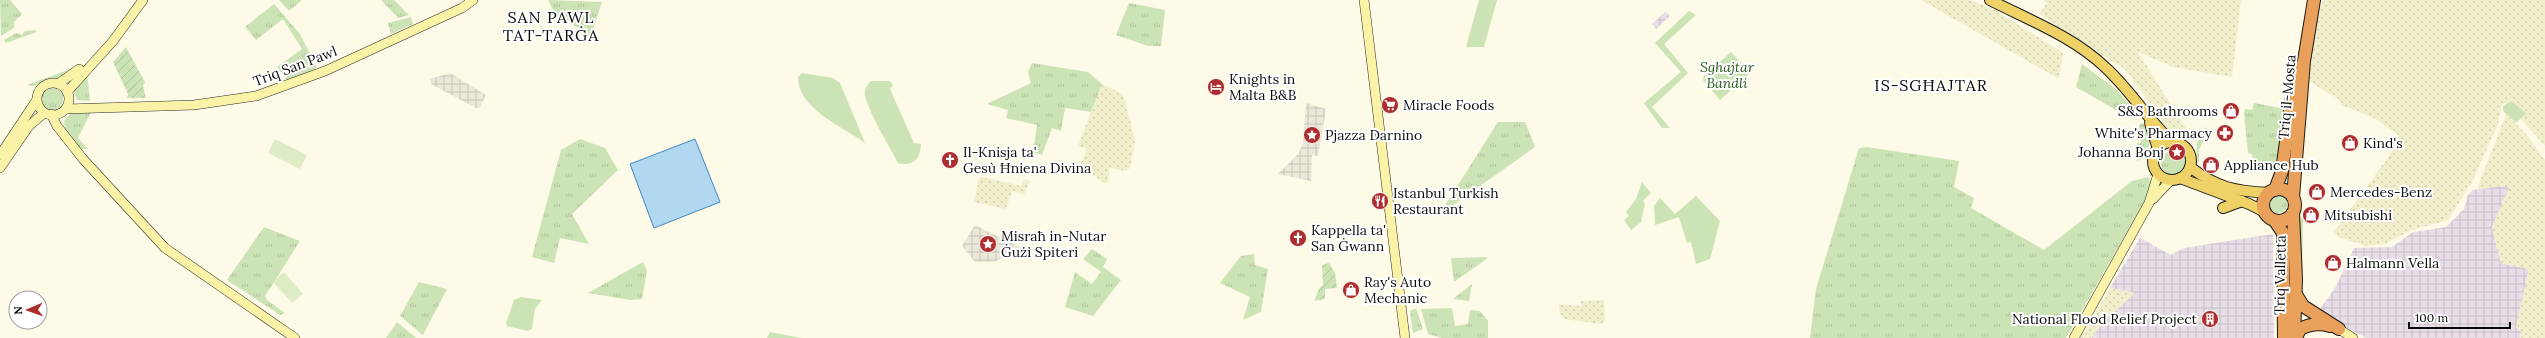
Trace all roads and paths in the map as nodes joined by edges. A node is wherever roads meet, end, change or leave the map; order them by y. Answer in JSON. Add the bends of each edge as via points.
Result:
{"nodes":[{"id":1,"x":143,"y":0,"type":"edge"},
{"id":2,"x":473,"y":0,"type":"edge"},
{"id":3,"x":1364,"y":0,"type":"edge"},
{"id":4,"x":1990,"y":0,"type":"edge"},
{"id":5,"x":2307,"y":0,"type":"edge"},
{"id":6,"x":2314,"y":0,"type":"edge"},
{"id":7,"x":112,"y":41,"type":"junction"},
{"id":8,"x":58,"y":84,"type":"junction"},
{"id":9,"x":68,"y":95,"type":"junction"},
{"id":10,"x":36,"y":101,"type":"junction"},
{"id":11,"x":89,"y":107,"type":"junction"},
{"id":12,"x":65,"y":110,"type":"junction"},
{"id":13,"x":47,"y":113,"type":"junction"},
{"id":14,"x":2146,"y":114,"type":"junction"},
{"id":15,"x":64,"y":135,"type":"junction"},
{"id":16,"x":2174,"y":143,"type":"junction"},
{"id":17,"x":2158,"y":149,"type":"junction"},
{"id":18,"x":0,"y":155,"type":"edge"},
{"id":19,"x":2190,"y":162,"type":"junction"},
{"id":20,"x":0,"y":168,"type":"edge"},
{"id":21,"x":2156,"y":173,"type":"junction"},
{"id":22,"x":2176,"y":179,"type":"junction"},
{"id":23,"x":2272,"y":191,"type":"junction"},
{"id":24,"x":2293,"y":197,"type":"junction"},
{"id":25,"x":2150,"y":203,"type":"junction"},
{"id":26,"x":2265,"y":212,"type":"junction"},
{"id":27,"x":2293,"y":212,"type":"junction"},
{"id":28,"x":2275,"y":221,"type":"junction"},
{"id":29,"x":2295,"y":292,"type":"junction"},
{"id":30,"x":2339,"y":329,"type":"junction"},
{"id":31,"x":295,"y":338,"type":"edge"},
{"id":32,"x":1405,"y":338,"type":"edge"},
{"id":33,"x":2074,"y":338,"type":"edge"},
{"id":34,"x":2284,"y":338,"type":"edge"},
{"id":35,"x":2295,"y":338,"type":"edge"},
{"id":36,"x":2353,"y":338,"type":"edge"}],
"edges":[{"from":1,"to":7,"type":"main road"},
{"from":2,"to":11,"type":"main road","name":"Triq San Pawl","via":[[462,8],[332,68],[256,96],[194,105]]},
{"from":3,"to":32,"type":"main road"},
{"from":4,"to":14,"type":"main road","via":[[2060,35],[2105,66],[2126,87]]},
{"from":5,"to":23,"type":"highway","name":"Triq il-Mosta","via":[[2282,170]]},
{"from":6,"to":24,"type":"highway","name":"Triq il-Mosta","via":[[2304,61]]},
{"from":7,"to":8,"type":"main road","via":[[73,75]]},
{"from":7,"to":9,"type":"main road"},
{"from":8,"to":9,"type":"main road"},
{"from":8,"to":10,"type":"main road","via":[[44,88],[39,92]]},
{"from":9,"to":11,"type":"main road","name":"Triq San Pawl"},
{"from":9,"to":12,"type":"main road"},
{"from":10,"to":13,"type":"main road"},
{"from":10,"to":18,"type":"main road"},
{"from":11,"to":12,"type":"main road","name":"Triq San Pawl"},
{"from":12,"to":13,"type":"main road"},
{"from":12,"to":15,"type":"main road"},
{"from":13,"to":15,"type":"main road"},
{"from":13,"to":20,"type":"main road","via":[[29,126]]},
{"from":14,"to":16,"type":"main road"},
{"from":14,"to":17,"type":"main road"},
{"from":15,"to":31,"type":"main road","via":[[165,248]]},
{"from":16,"to":17,"type":"main road"},
{"from":16,"to":19,"type":"main road","via":[[2184,148]]},
{"from":17,"to":21,"type":"main road","via":[[2153,161]]},
{"from":19,"to":22,"type":"main road"},
{"from":19,"to":23,"type":"main road","via":[[2210,182],[2231,190]]},
{"from":21,"to":22,"type":"main road"},
{"from":21,"to":25,"type":"main road"},
{"from":22,"to":25,"type":"main road"},
{"from":22,"to":26,"type":"main road","via":[[2242,201]]},
{"from":23,"to":24,"type":"highway","via":[[2283,190]]},
{"from":23,"to":26,"type":"highway","via":[[2264,200]]},
{"from":24,"to":27,"type":"highway"},
{"from":25,"to":33,"type":"main road"},
{"from":26,"to":28,"type":"highway"},
{"from":27,"to":28,"type":"highway","via":[[2286,220]]},
{"from":27,"to":29,"type":"highway","name":"Triq Valletta"},
{"from":28,"to":34,"type":"highway","name":"Triq Valletta","via":[[2283,233]]},
{"from":29,"to":30,"type":"highway","via":[[2303,306]]},
{"from":29,"to":35,"type":"highway","name":"Triq Valletta"},
{"from":30,"to":35,"type":"highway","via":[[2322,324],[2308,325],[2300,329]]},
{"from":30,"to":36,"type":"main road"}]}
